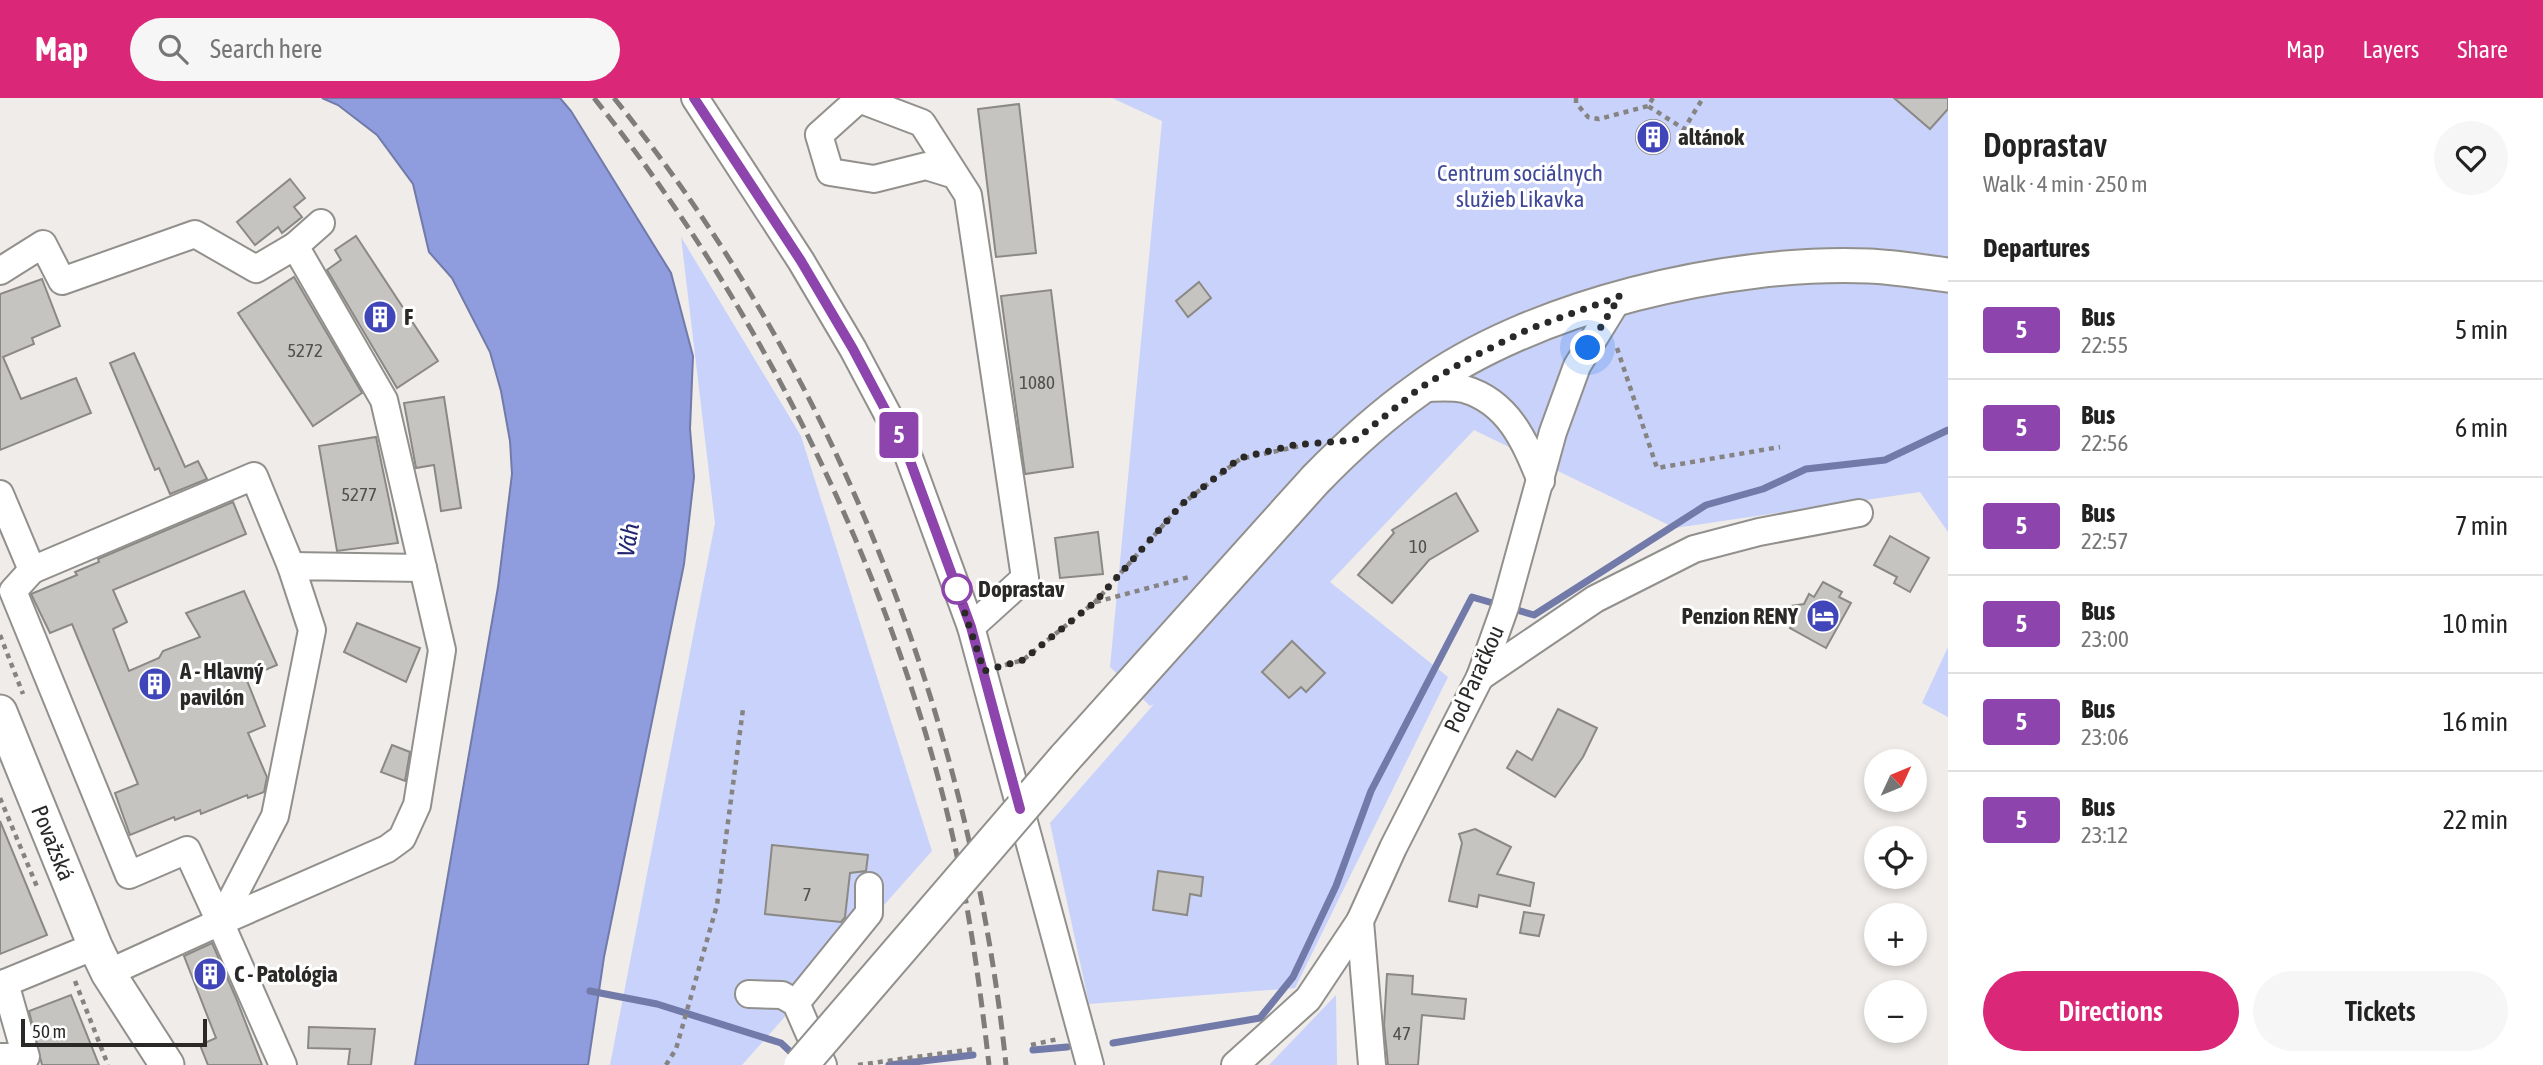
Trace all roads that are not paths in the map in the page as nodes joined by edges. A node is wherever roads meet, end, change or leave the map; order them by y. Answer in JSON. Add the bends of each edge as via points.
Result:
{"nodes":[{"id":1,"x":695,"y":98,"type":"edge"},
{"id":2,"x":955,"y":175,"type":"junction"},
{"id":3,"x":321,"y":223,"type":"dead end"},
{"id":4,"x":295,"y":246,"type":"junction"},
{"id":5,"x":0,"y":271,"type":"edge"},
{"id":6,"x":1948,"y":275,"type":"edge"},
{"id":7,"x":1620,"y":296,"type":"junction"},
{"id":8,"x":1420,"y":388,"type":"junction"},
{"id":9,"x":1541,"y":481,"type":"junction"},
{"id":10,"x":0,"y":494,"type":"edge"},
{"id":11,"x":1859,"y":513,"type":"dead end"},
{"id":12,"x":291,"y":566,"type":"junction"},
{"id":13,"x":423,"y":568,"type":"junction"},
{"id":14,"x":32,"y":570,"type":"junction"},
{"id":15,"x":971,"y":627,"type":"junction"},
{"id":16,"x":1480,"y":677,"type":"junction"},
{"id":17,"x":0,"y":712,"type":"edge"},
{"id":18,"x":869,"y":886,"type":"dead end"},
{"id":19,"x":1360,"y":921,"type":"junction"},
{"id":20,"x":220,"y":922,"type":"junction"},
{"id":21,"x":90,"y":959,"type":"junction"},
{"id":22,"x":3,"y":984,"type":"edge"},
{"id":23,"x":749,"y":994,"type":"dead end"},
{"id":24,"x":796,"y":1003,"type":"junction"},
{"id":25,"x":0,"y":1058,"type":"edge"},
{"id":26,"x":138,"y":1065,"type":"edge"},
{"id":27,"x":167,"y":1065,"type":"edge"},
{"id":28,"x":283,"y":1065,"type":"edge"},
{"id":29,"x":801,"y":1065,"type":"edge"},
{"id":30,"x":823,"y":1065,"type":"edge"},
{"id":31,"x":1090,"y":1065,"type":"edge"},
{"id":32,"x":1235,"y":1065,"type":"edge"},
{"id":33,"x":1372,"y":1065,"type":"edge"}],
"edges":[{"from":1,"to":15,"type":"street","via":[[801,261],[905,447]]},
{"from":2,"to":2,"type":"street","via":[[922,123],[859,99],[819,135],[830,172],[874,178],[926,166]]},
{"from":2,"to":15,"type":"street","via":[[968,195],[1025,578]]},
{"from":3,"to":4,"type":"street"},
{"from":4,"to":5,"type":"street","via":[[256,269],[195,234],[62,281],[43,244]]},
{"from":4,"to":13,"type":"street","via":[[384,400]]},
{"from":6,"to":7,"type":"main road","via":[[1871,265],[1755,271]]},
{"from":7,"to":8,"type":"main road","via":[[1529,329]]},
{"from":7,"to":9,"type":"street","name":"Pod Paračkou","via":[[1577,366]]},
{"from":8,"to":9,"type":"street","via":[[1463,389],[1494,403],[1522,433]]},
{"from":8,"to":29,"type":"main road","bridge":true,"via":[[1355,440],[1273,524]]},
{"from":9,"to":16,"type":"street","name":"Pod Paračkou"},
{"from":10,"to":14,"type":"street"},
{"from":11,"to":16,"type":"street","via":[[1694,550],[1595,599]]},
{"from":12,"to":13,"type":"street"},
{"from":12,"to":14,"type":"street","via":[[254,475]]},
{"from":12,"to":20,"type":"street","via":[[312,630],[294,723],[275,816]]},
{"from":13,"to":20,"type":"street","via":[[442,650],[416,805],[402,838],[387,849]]},
{"from":14,"to":20,"type":"street","via":[[13,591],[129,875],[187,850]]},
{"from":15,"to":31,"type":"street"},
{"from":16,"to":19,"type":"street","name":"Pod Paračkou"},
{"from":17,"to":21,"type":"main road","name":"Považská"},
{"from":18,"to":24,"type":"street","via":[[869,913]]},
{"from":19,"to":32,"type":"street","via":[[1308,999]]},
{"from":19,"to":33,"type":"street","name":"Pod Paračkou"},
{"from":20,"to":21,"type":"street"},
{"from":20,"to":28,"type":"street"},
{"from":21,"to":22,"type":"street"},
{"from":21,"to":26,"type":"main road","name":"Považská"},
{"from":21,"to":27,"type":"main road","name":"Považská"},
{"from":22,"to":25,"type":"street","via":[[26,1056]]},
{"from":23,"to":24,"type":"street","via":[[782,995]]},
{"from":24,"to":30,"type":"street"}]}
